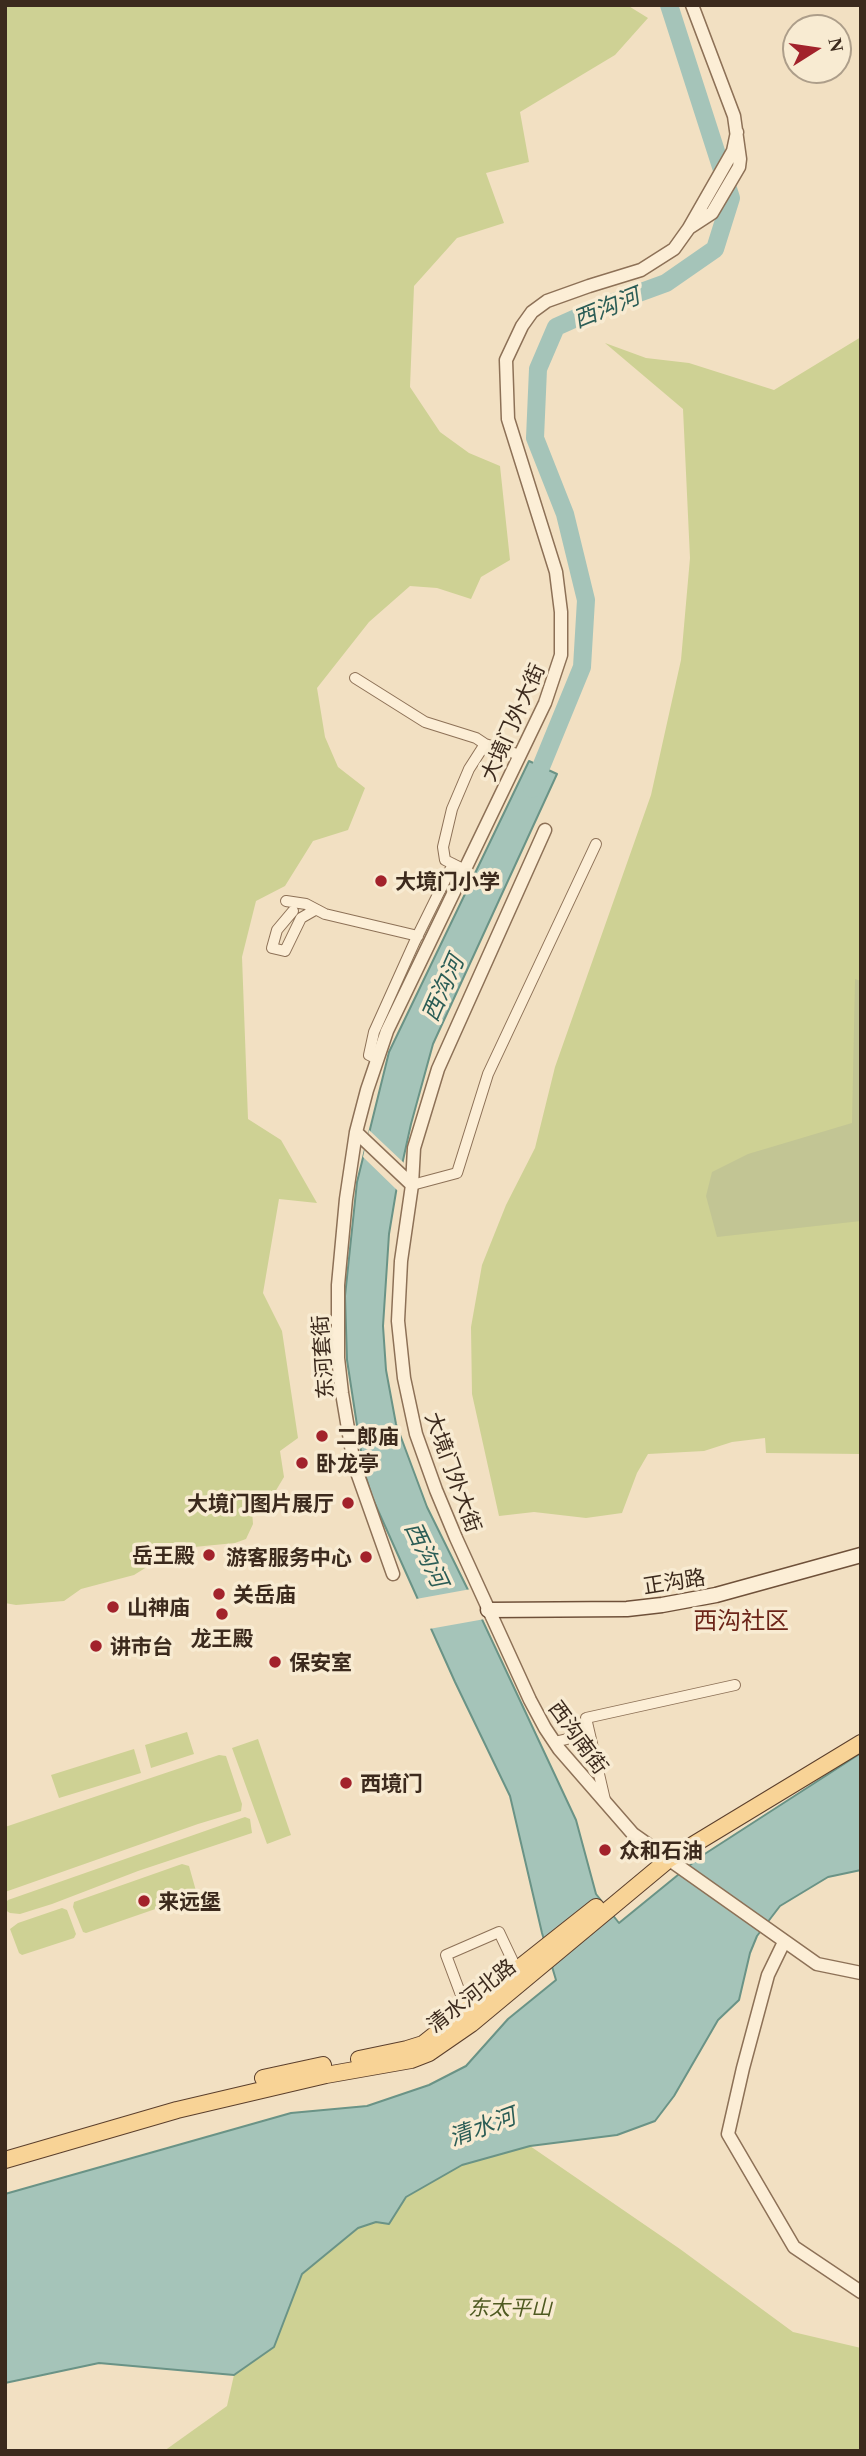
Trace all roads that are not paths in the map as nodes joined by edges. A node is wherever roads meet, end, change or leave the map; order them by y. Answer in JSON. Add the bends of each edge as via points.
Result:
{"nodes":[{"id":1,"x":692,"y":5,"type":"edge"},
{"id":2,"x":737,"y":132,"type":"junction"},
{"id":3,"x":693,"y":226,"type":"junction"},
{"id":4,"x":355,"y":678,"type":"dead end"},
{"id":5,"x":485,"y":744,"type":"junction"},
{"id":6,"x":520,"y":755,"type":"junction"},
{"id":7,"x":545,"y":830,"type":"dead end"},
{"id":8,"x":596,"y":844,"type":"dead end"},
{"id":9,"x":453,"y":863,"type":"junction"},
{"id":10,"x":465,"y":870,"type":"junction"},
{"id":11,"x":286,"y":901,"type":"dead end"},
{"id":12,"x":316,"y":910,"type":"junction"},
{"id":13,"x":293,"y":911,"type":"dead end"},
{"id":14,"x":418,"y":936,"type":"junction"},
{"id":15,"x":377,"y":1059,"type":"junction"},
{"id":16,"x":356,"y":1132,"type":"junction"},
{"id":17,"x":412,"y":1185,"type":"junction"},
{"id":18,"x":861,"y":1555,"type":"edge"},
{"id":19,"x":861,"y":1563,"type":"edge"},
{"id":20,"x":393,"y":1574,"type":"dead end"},
{"id":21,"x":490,"y":1614,"type":"junction"},
{"id":22,"x":736,"y":1685,"type":"dead end"},
{"id":23,"x":589,"y":1734,"type":"junction"},
{"id":24,"x":861,"y":1734,"type":"edge"},
{"id":25,"x":554,"y":1742,"type":"junction"},
{"id":26,"x":861,"y":1743,"type":"edge"},
{"id":27,"x":606,"y":1805,"type":"junction"},
{"id":28,"x":670,"y":1861,"type":"junction"},
{"id":29,"x":784,"y":1942,"type":"junction"},
{"id":30,"x":544,"y":1956,"type":"junction"},
{"id":31,"x":517,"y":1970,"type":"junction"},
{"id":32,"x":861,"y":1973,"type":"edge"},
{"id":33,"x":467,"y":2011,"type":"junction"},
{"id":34,"x":5,"y":2150,"type":"edge"},
{"id":35,"x":5,"y":2160,"type":"edge"},
{"id":36,"x":861,"y":2292,"type":"edge"}],
"edges":[{"from":1,"to":2,"type":"street","name":"大境门外大街"},
{"from":2,"to":3,"type":"street","name":"大境门外大街","via":[[733,151]]},
{"from":2,"to":3,"type":"street","name":"大境门外大街","via":[[739,164],[712,213]]},
{"from":3,"to":6,"type":"street","name":"大境门外大街","via":[[674,249],[641,271],[558,297],[532,312],[506,360],[508,419],[551,552],[561,612],[561,655],[553,683]]},
{"from":4,"to":5,"type":"street","via":[[425,722]]},
{"from":5,"to":6,"type":"street"},
{"from":5,"to":9,"type":"street","via":[[452,810],[443,846],[445,860]]},
{"from":6,"to":10,"type":"street","name":"大境门外大街"},
{"from":7,"to":17,"type":"street","name":"大境门外大街","via":[[438,1069],[414,1148]]},
{"from":8,"to":17,"type":"street","via":[[488,1074],[457,1173]]},
{"from":9,"to":10,"type":"street"},
{"from":9,"to":14,"type":"street"},
{"from":10,"to":15,"type":"street","name":"大境门外大街"},
{"from":11,"to":12,"type":"street"},
{"from":12,"to":13,"type":"street","via":[[301,918],[285,951],[272,948],[276,930]]},
{"from":12,"to":14,"type":"street"},
{"from":14,"to":15,"type":"street","via":[[374,1031],[369,1055]]},
{"from":15,"to":16,"type":"street","name":"大境门外大街"},
{"from":16,"to":17,"type":"street"},
{"from":16,"to":20,"type":"street","name":"东河套街","via":[[338,1285],[338,1358],[354,1464]]},
{"from":17,"to":21,"type":"street","name":"大境门外大街","via":[[398,1321],[404,1378],[416,1434],[436,1490]]},
{"from":18,"to":21,"type":"main road","name":"正沟路","via":[[662,1605]]},
{"from":19,"to":21,"type":"main road","name":"正沟路","via":[[713,1603],[631,1617]]},
{"from":21,"to":25,"type":"street","name":"西沟南街"},
{"from":22,"to":23,"type":"street","via":[[586,1718]]},
{"from":23,"to":25,"type":"street"},
{"from":23,"to":27,"type":"street"},
{"from":24,"to":28,"type":"main road","name":"清水河北路","via":[[779,1787],[690,1836]]},
{"from":25,"to":27,"type":"street","name":"西沟南街"},
{"from":26,"to":28,"type":"main road","name":"清水河北路"},
{"from":27,"to":28,"type":"street","name":"西沟南街","via":[[633,1834]]},
{"from":28,"to":29,"type":"street","name":"西沟南街"},
{"from":28,"to":30,"type":"main road","name":"清水河北路"},
{"from":29,"to":32,"type":"street","name":"西沟南街","via":[[817,1965]]},
{"from":29,"to":36,"type":"street","via":[[768,1975],[728,2134],[794,2247]]},
{"from":30,"to":31,"type":"main road","name":"清水河北路"},
{"from":30,"to":35,"type":"main road","name":"清水河北路","via":[[445,2044],[411,2060],[177,2110]]},
{"from":31,"to":33,"type":"main road","name":"清水河北路"},
{"from":31,"to":33,"type":"street","via":[[499,1932],[446,1955]]},
{"from":33,"to":34,"type":"main road","name":"清水河北路","via":[[423,2044],[407,2049],[184,2098]]}]}
